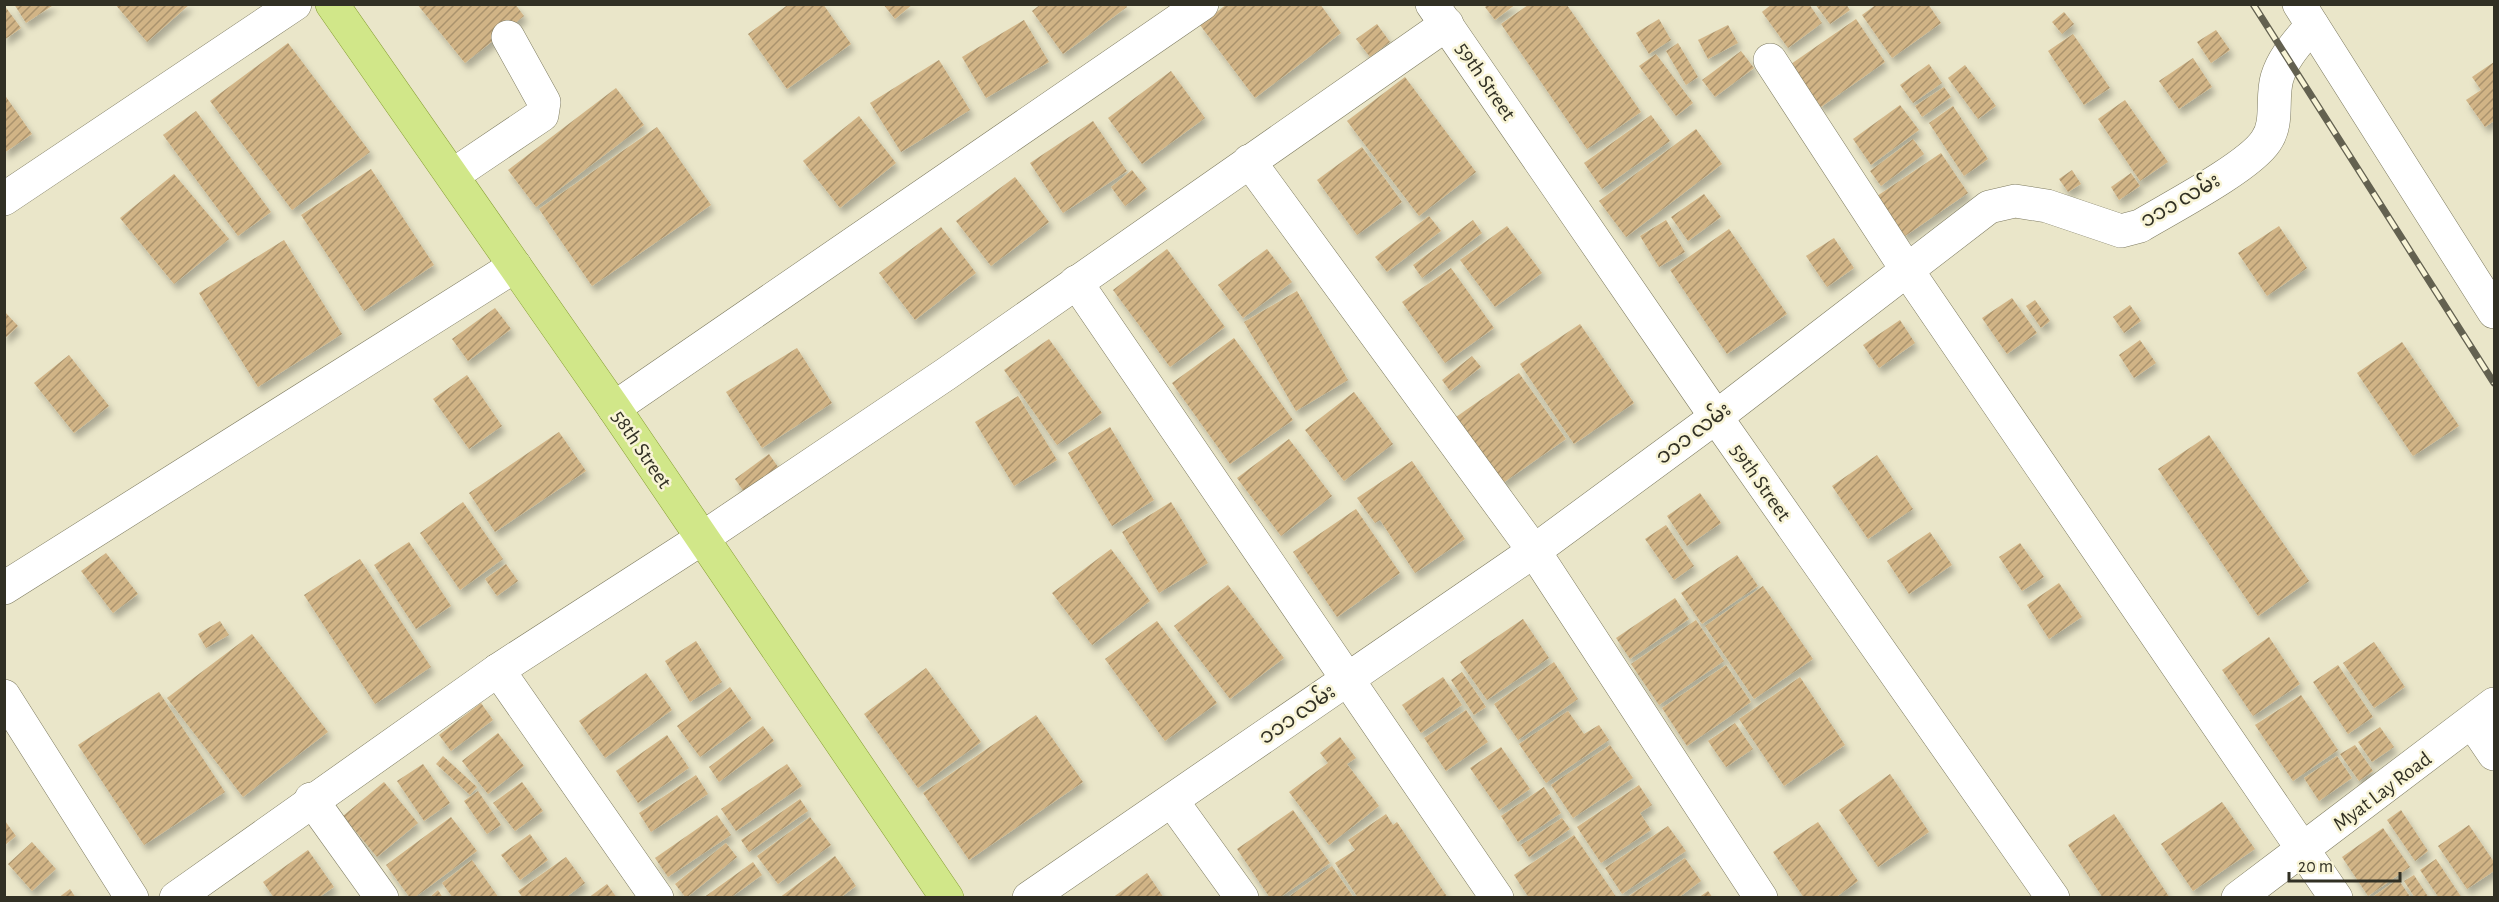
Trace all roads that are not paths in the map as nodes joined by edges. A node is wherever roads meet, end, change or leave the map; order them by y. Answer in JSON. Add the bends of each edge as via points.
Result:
{"nodes":[{"id":1,"x":295,"y":4,"type":"edge"},
{"id":2,"x":332,"y":4,"type":"edge"},
{"id":3,"x":1202,"y":4,"type":"edge"},
{"id":4,"x":1439,"y":14,"type":"edge"},
{"id":5,"x":2306,"y":15,"type":"edge"},
{"id":6,"x":508,"y":37,"type":"dead end"},
{"id":7,"x":1770,"y":60,"type":"dead end"},
{"id":8,"x":1249,"y":161,"type":"junction"},
{"id":9,"x":453,"y":175,"type":"junction"},
{"id":10,"x":4,"y":199,"type":"edge"},
{"id":11,"x":515,"y":266,"type":"junction"},
{"id":12,"x":1907,"y":270,"type":"junction"},
{"id":13,"x":1076,"y":282,"type":"junction"},
{"id":14,"x":2494,"y":312,"type":"edge"},
{"id":15,"x":614,"y":408,"type":"junction"},
{"id":16,"x":1716,"y":417,"type":"junction"},
{"id":17,"x":701,"y":539,"type":"junction"},
{"id":18,"x":1534,"y":551,"type":"junction"},
{"id":19,"x":4,"y":588,"type":"edge"},
{"id":20,"x":498,"y":670,"type":"junction"},
{"id":21,"x":1348,"y":679,"type":"junction"},
{"id":22,"x":4,"y":696,"type":"edge"},
{"id":23,"x":2484,"y":713,"type":"edge"},
{"id":24,"x":2494,"y":754,"type":"edge"},
{"id":25,"x":312,"y":799,"type":"junction"},
{"id":26,"x":1173,"y":801,"type":"junction"},
{"id":27,"x":2304,"y":850,"type":"junction"},
{"id":28,"x":132,"y":897,"type":"edge"},
{"id":29,"x":176,"y":897,"type":"edge"},
{"id":30,"x":382,"y":897,"type":"edge"},
{"id":31,"x":657,"y":897,"type":"edge"},
{"id":32,"x":947,"y":897,"type":"edge"},
{"id":33,"x":1029,"y":897,"type":"edge"},
{"id":34,"x":1242,"y":897,"type":"edge"},
{"id":35,"x":1497,"y":897,"type":"edge"},
{"id":36,"x":1761,"y":897,"type":"edge"},
{"id":37,"x":2053,"y":897,"type":"edge"},
{"id":38,"x":2238,"y":897,"type":"edge"},
{"id":39,"x":2336,"y":897,"type":"edge"}],
"edges":[{"from":1,"to":10,"type":"street"},
{"from":2,"to":9,"type":"main road","name":"58th Street"},
{"from":3,"to":15,"type":"street"},
{"from":4,"to":8,"type":"street"},
{"from":4,"to":16,"type":"street","name":"59th Street"},
{"from":5,"to":12,"type":"street","name":"၁၁၁ လမ်း","via":[[2276,81],[2273,123],[2267,141],[2251,158],[2140,226],[2121,231],[2047,206],[2015,201],[1989,207]]},
{"from":5,"to":14,"type":"street"},
{"from":6,"to":9,"type":"street","via":[[544,102],[542,115]]},
{"from":7,"to":12,"type":"street"},
{"from":8,"to":13,"type":"street"},
{"from":8,"to":18,"type":"street"},
{"from":9,"to":11,"type":"main road","name":"58th Street"},
{"from":11,"to":15,"type":"main road","name":"58th Street"},
{"from":11,"to":19,"type":"street"},
{"from":12,"to":16,"type":"street","name":"၁၁၁ လမ်း"},
{"from":12,"to":27,"type":"street"},
{"from":13,"to":17,"type":"street"},
{"from":13,"to":21,"type":"street"},
{"from":15,"to":17,"type":"main road","name":"58th Street"},
{"from":16,"to":18,"type":"street","name":"၁၁၁ လမ်း"},
{"from":16,"to":37,"type":"street","name":"59th Street"},
{"from":17,"to":20,"type":"street"},
{"from":17,"to":32,"type":"main road","name":"58th Street"},
{"from":18,"to":21,"type":"street","name":"၁၁၁ လမ်း"},
{"from":18,"to":36,"type":"street"},
{"from":20,"to":25,"type":"street"},
{"from":20,"to":31,"type":"street"},
{"from":21,"to":26,"type":"street","name":"၁၁၁ လမ်း"},
{"from":21,"to":35,"type":"street"},
{"from":22,"to":28,"type":"street"},
{"from":23,"to":24,"type":"street"},
{"from":23,"to":27,"type":"street","name":"Myat Lay Road"},
{"from":25,"to":29,"type":"street"},
{"from":25,"to":30,"type":"street"},
{"from":26,"to":33,"type":"street","name":"၁၁၁ လမ်း"},
{"from":26,"to":34,"type":"street"},
{"from":27,"to":38,"type":"street","name":"Myat Lay Road"},
{"from":27,"to":39,"type":"street"}]}
